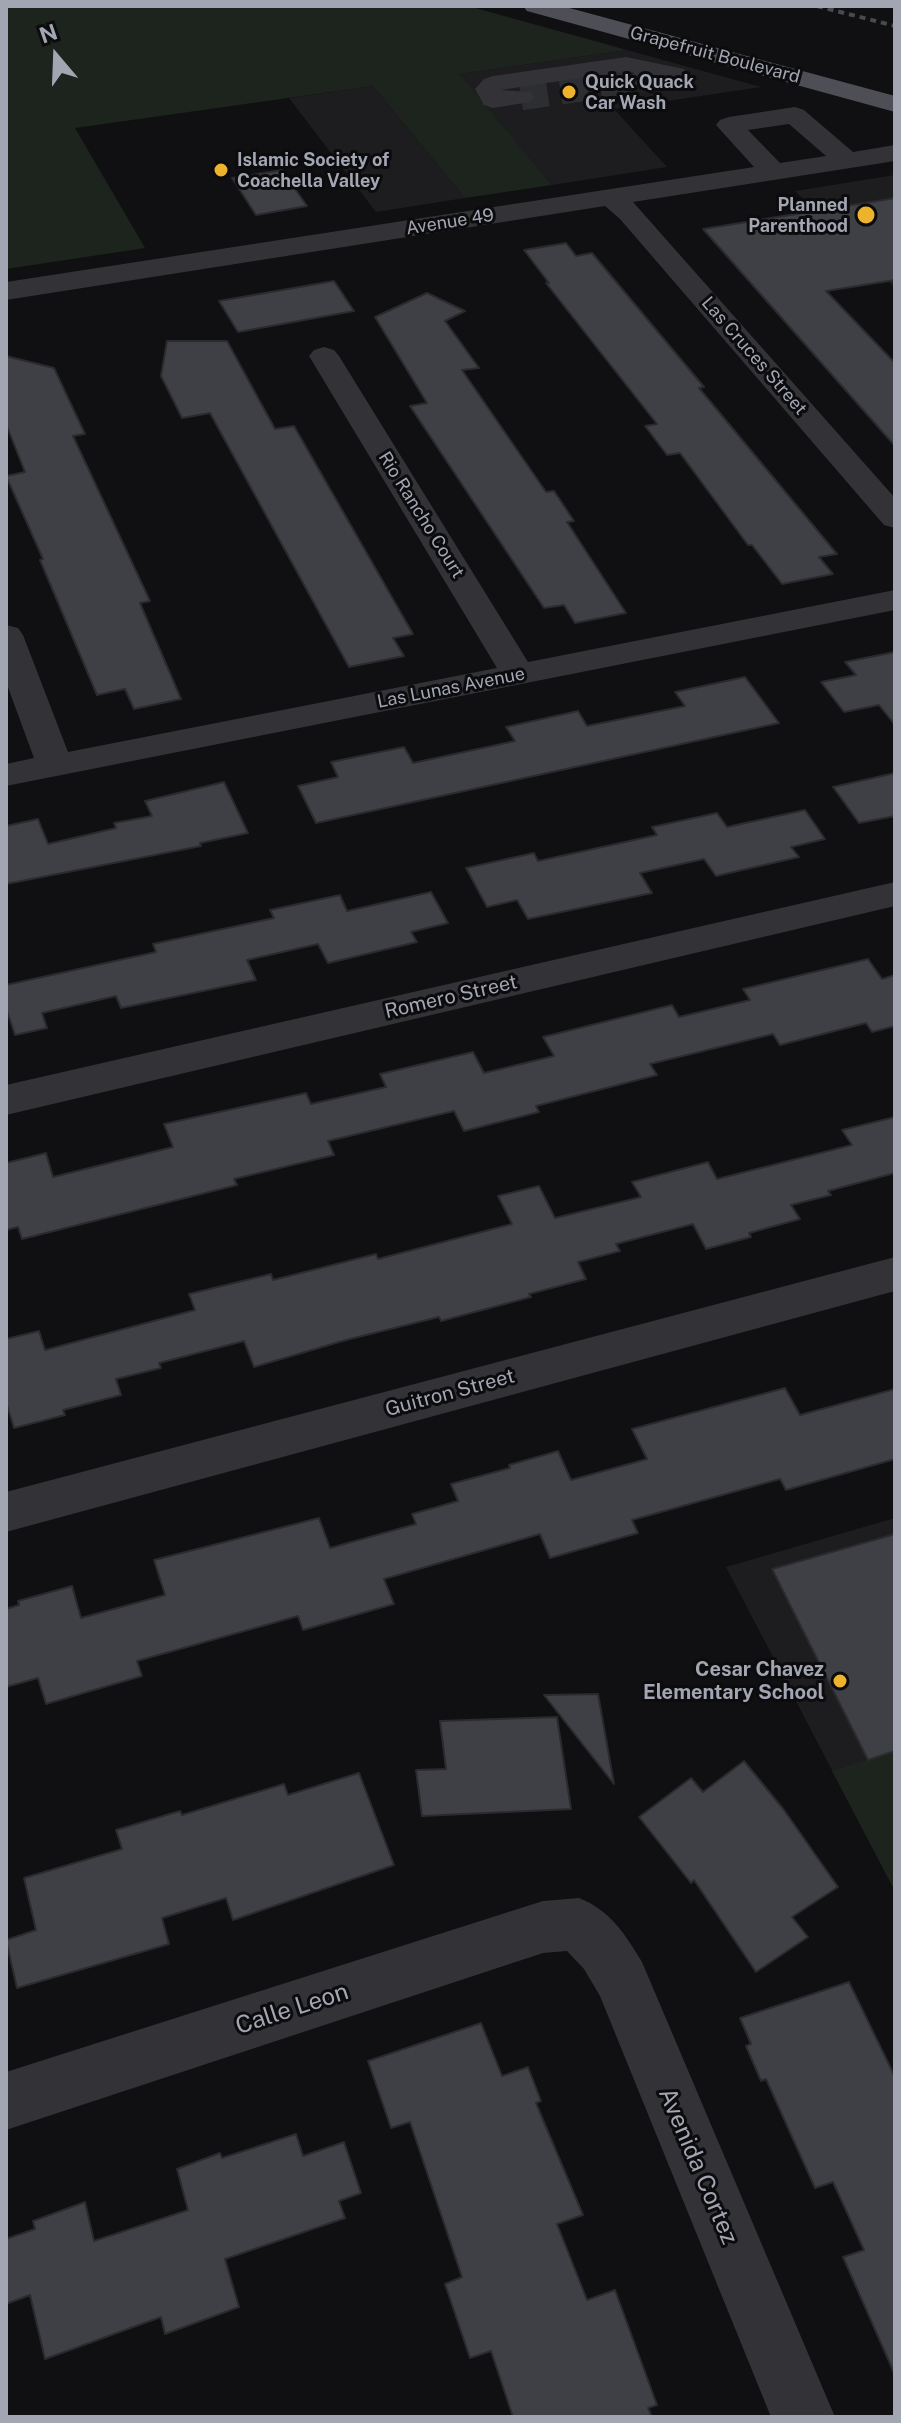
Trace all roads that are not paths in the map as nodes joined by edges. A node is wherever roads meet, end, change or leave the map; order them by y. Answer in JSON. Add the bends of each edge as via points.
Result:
{"nodes":[{"id":1,"x":535,"y":6,"type":"edge"},
{"id":2,"x":618,"y":6,"type":"edge"},
{"id":3,"x":641,"y":79,"type":"tunnel mouth"},
{"id":4,"x":809,"y":80,"type":"junction"},
{"id":5,"x":895,"y":80,"type":"edge"},
{"id":6,"x":521,"y":97,"type":"tunnel mouth"},
{"id":7,"x":895,"y":104,"type":"edge"},
{"id":8,"x":771,"y":118,"type":"junction"},
{"id":9,"x":895,"y":153,"type":"edge"},
{"id":10,"x":848,"y":161,"type":"junction"},
{"id":11,"x":774,"y":172,"type":"junction"},
{"id":12,"x":610,"y":197,"type":"junction"},
{"id":13,"x":6,"y":291,"type":"edge"},
{"id":14,"x":324,"y":356,"type":"dead end"},
{"id":15,"x":895,"y":518,"type":"edge"},
{"id":16,"x":895,"y":600,"type":"edge"},
{"id":17,"x":6,"y":635,"type":"edge"},
{"id":18,"x":519,"y":675,"type":"junction"},
{"id":19,"x":55,"y":765,"type":"junction"},
{"id":20,"x":6,"y":775,"type":"edge"},
{"id":21,"x":895,"y":894,"type":"edge"},
{"id":22,"x":6,"y":1100,"type":"edge"},
{"id":23,"x":895,"y":1274,"type":"edge"},
{"id":24,"x":6,"y":1512,"type":"edge"},
{"id":25,"x":579,"y":1924,"type":"joint"},
{"id":26,"x":6,"y":2101,"type":"edge"},
{"id":27,"x":803,"y":2417,"type":"edge"}],
"edges":[{"from":1,"to":4,"type":"main road","name":"Grapefruit Boulevard"},
{"from":2,"to":5,"type":"main road","name":"Grapefruit Boulevard"},
{"from":3,"to":6,"type":"street","via":[[675,74],[626,64],[493,84],[488,89],[493,100]]},
{"from":4,"to":7,"type":"main road","name":"Grapefruit Boulevard"},
{"from":4,"to":8,"type":"street","via":[[775,97],[766,106]]},
{"from":8,"to":10,"type":"street","via":[[795,115]]},
{"from":8,"to":11,"type":"street","via":[[729,125]]},
{"from":9,"to":10,"type":"street","name":"Avenue 49"},
{"from":10,"to":11,"type":"street","name":"Avenue 49"},
{"from":11,"to":12,"type":"street","name":"Avenue 49"},
{"from":12,"to":13,"type":"street","name":"Avenue 49"},
{"from":12,"to":15,"type":"street","name":"Las Cruces Street","via":[[630,213]]},
{"from":14,"to":18,"type":"street","name":"Rio Rancho Court"},
{"from":16,"to":18,"type":"street","name":"Las Lunas Avenue"},
{"from":17,"to":19,"type":"street"},
{"from":18,"to":19,"type":"street","name":"Las Lunas Avenue"},
{"from":19,"to":20,"type":"street","name":"Las Lunas Avenue"},
{"from":21,"to":22,"type":"street","name":"Romero Street"},
{"from":23,"to":24,"type":"street","name":"Guitron Street"},
{"from":25,"to":26,"type":"street","name":"Calle Leon","via":[[543,1927]]},
{"from":25,"to":27,"type":"street","name":"Avenida Cortez","via":[[604,1950],[622,1981]]}]}
